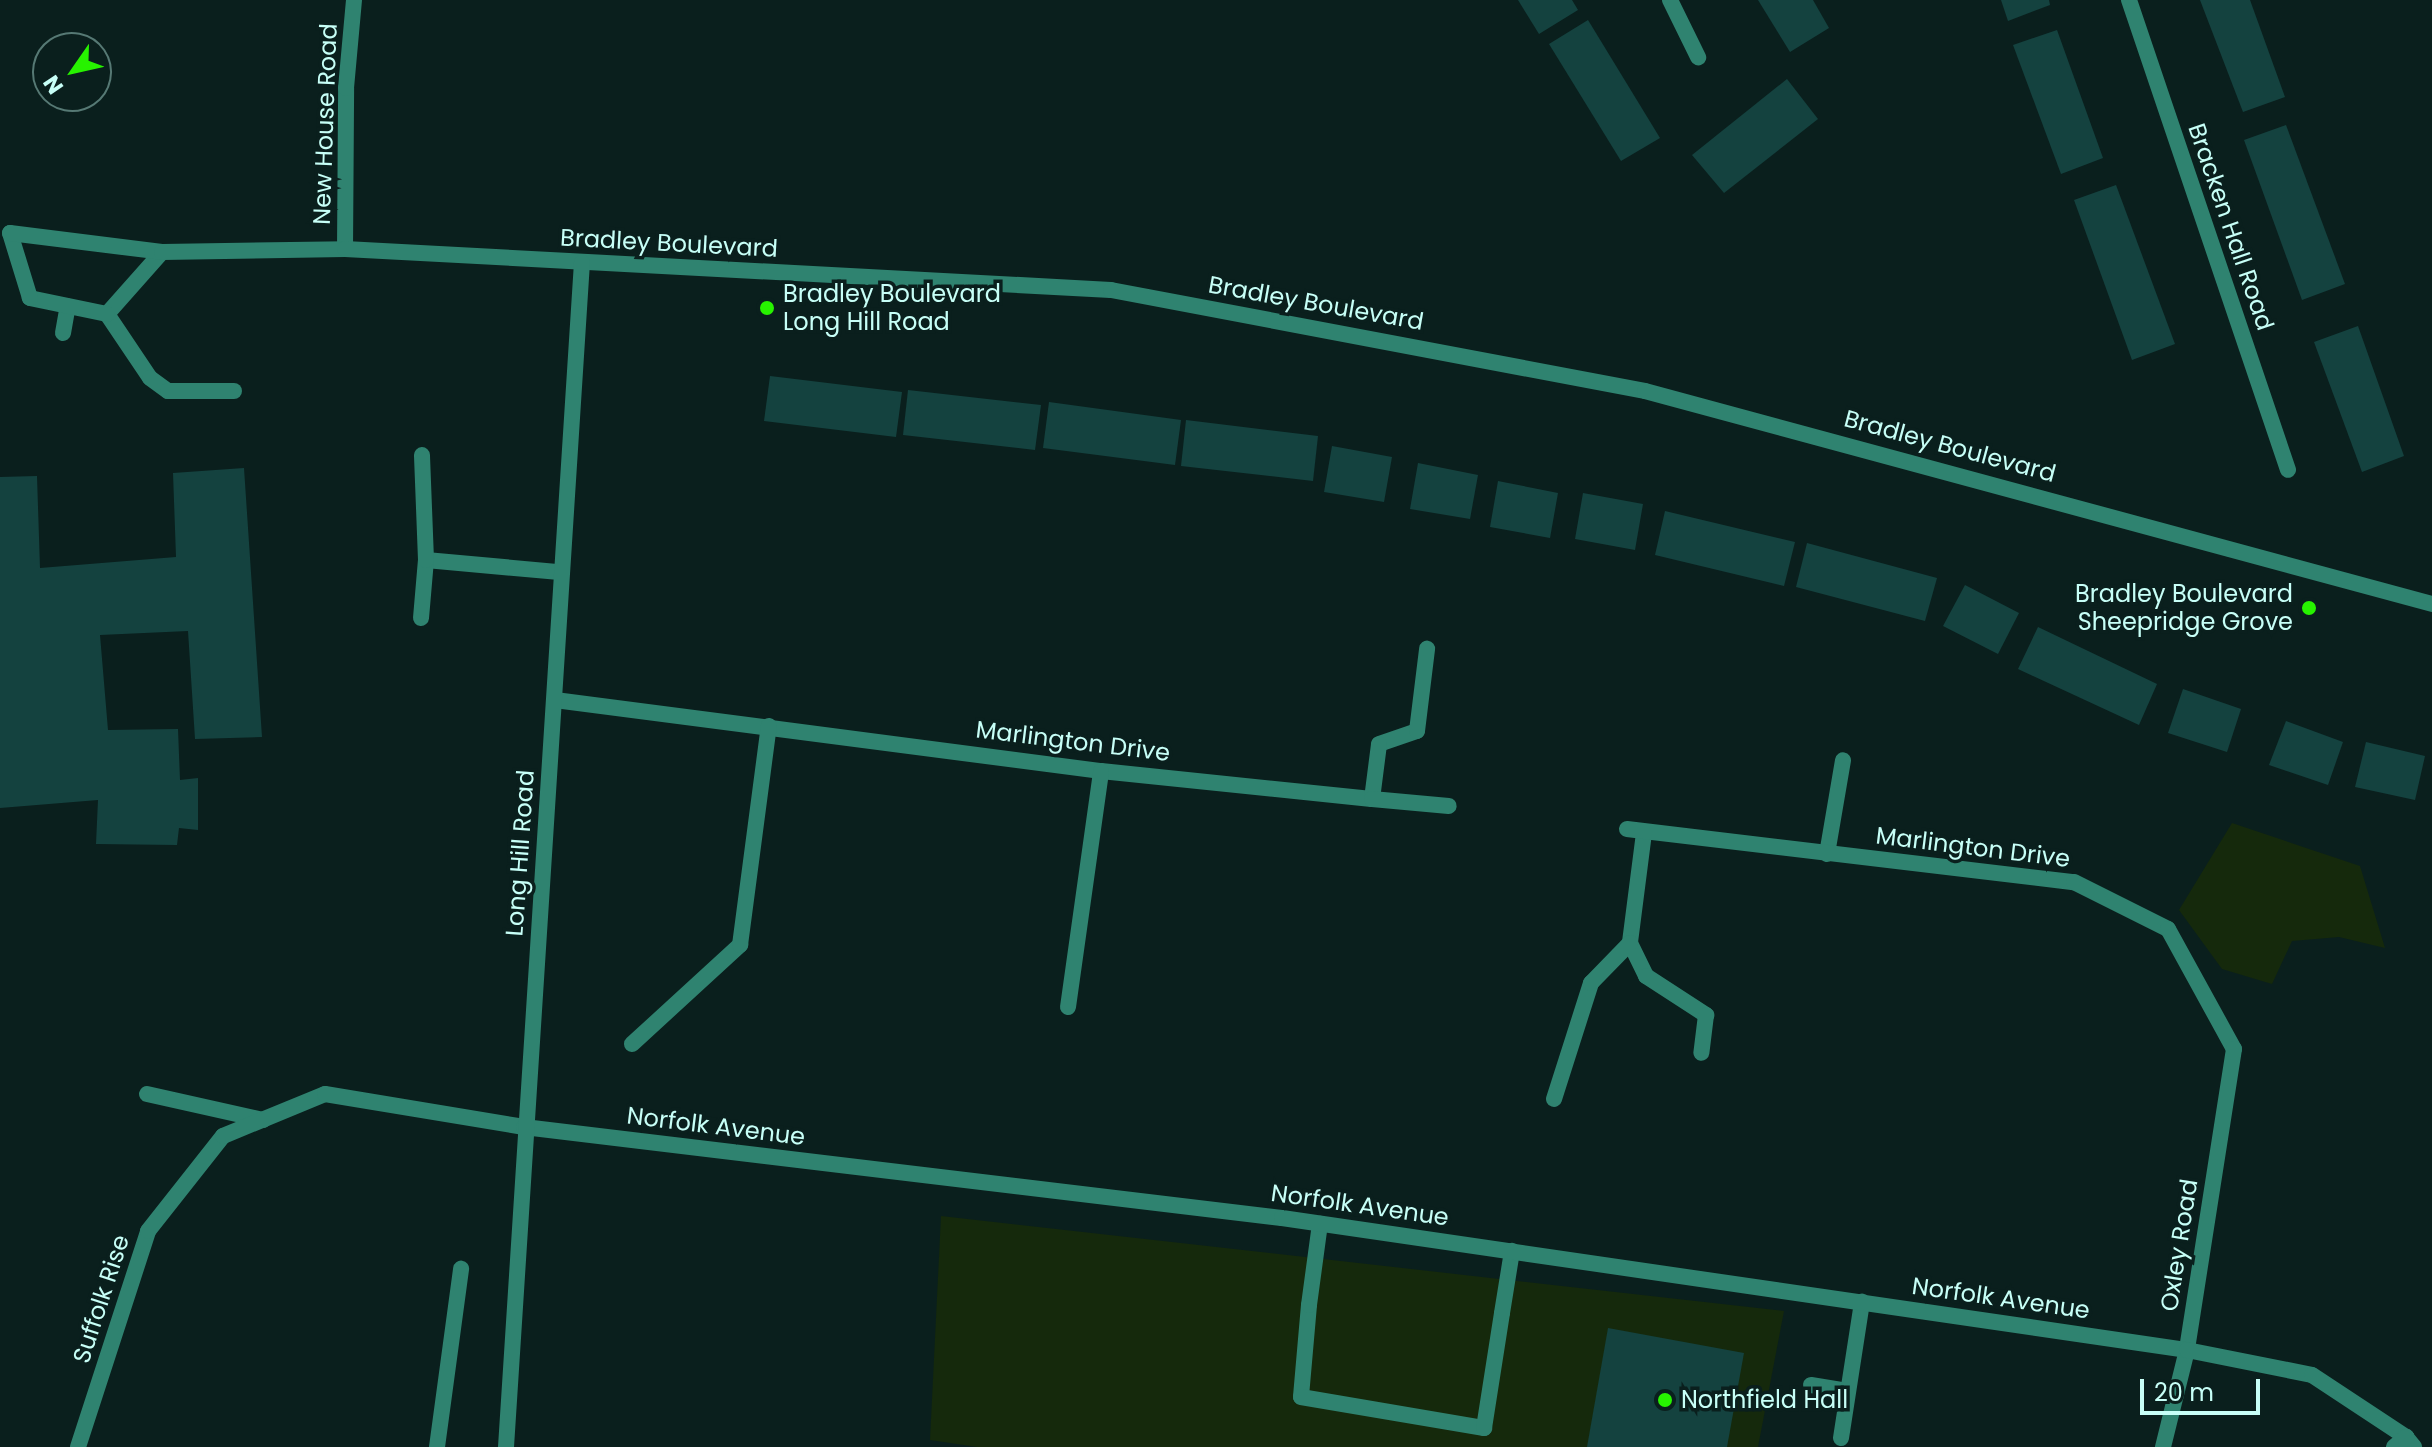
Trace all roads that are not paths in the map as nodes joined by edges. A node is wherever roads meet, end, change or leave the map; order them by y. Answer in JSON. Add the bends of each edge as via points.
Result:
{"nodes":[{"id":1,"x":354,"y":0,"type":"edge"},
{"id":2,"x":1670,"y":0,"type":"edge"},
{"id":3,"x":2129,"y":0,"type":"edge"},
{"id":4,"x":1698,"y":57,"type":"dead end"},
{"id":5,"x":345,"y":249,"type":"junction"},
{"id":6,"x":162,"y":252,"type":"junction"},
{"id":7,"x":582,"y":262,"type":"junction"},
{"id":8,"x":68,"y":306,"type":"junction"},
{"id":9,"x":107,"y":314,"type":"junction"},
{"id":10,"x":63,"y":333,"type":"dead end"},
{"id":11,"x":234,"y":391,"type":"dead end"},
{"id":12,"x":422,"y":455,"type":"dead end"},
{"id":13,"x":2288,"y":470,"type":"dead end"},
{"id":14,"x":426,"y":560,"type":"junction"},
{"id":15,"x":559,"y":572,"type":"junction"},
{"id":16,"x":2432,"y":604,"type":"edge"},
{"id":17,"x":421,"y":618,"type":"dead end"},
{"id":18,"x":1427,"y":649,"type":"dead end"},
{"id":19,"x":555,"y":700,"type":"junction"},
{"id":20,"x":769,"y":726,"type":"junction"},
{"id":21,"x":1843,"y":760,"type":"dead end"},
{"id":22,"x":1101,"y":771,"type":"junction"},
{"id":23,"x":1372,"y":799,"type":"junction"},
{"id":24,"x":1449,"y":806,"type":"dead end"},
{"id":25,"x":1627,"y":829,"type":"dead end"},
{"id":26,"x":1644,"y":833,"type":"junction"},
{"id":27,"x":1827,"y":854,"type":"junction"},
{"id":28,"x":1630,"y":943,"type":"junction"},
{"id":29,"x":1068,"y":1007,"type":"dead end"},
{"id":30,"x":632,"y":1044,"type":"dead end"},
{"id":31,"x":2234,"y":1049,"type":"joint"},
{"id":32,"x":1701,"y":1053,"type":"dead end"},
{"id":33,"x":147,"y":1094,"type":"dead end"},
{"id":34,"x":1554,"y":1099,"type":"dead end"},
{"id":35,"x":263,"y":1120,"type":"junction"},
{"id":36,"x":524,"y":1127,"type":"junction"},
{"id":37,"x":1320,"y":1224,"type":"junction"},
{"id":38,"x":1512,"y":1251,"type":"junction"},
{"id":39,"x":461,"y":1269,"type":"dead end"},
{"id":40,"x":1862,"y":1302,"type":"junction"},
{"id":41,"x":2187,"y":1350,"type":"junction"},
{"id":42,"x":1811,"y":1385,"type":"dead end"},
{"id":43,"x":1848,"y":1391,"type":"junction"},
{"id":44,"x":1841,"y":1438,"type":"dead end"},
{"id":45,"x":2405,"y":1444,"type":"edge"},
{"id":46,"x":78,"y":1447,"type":"edge"},
{"id":47,"x":437,"y":1447,"type":"edge"},
{"id":48,"x":506,"y":1447,"type":"edge"},
{"id":49,"x":2163,"y":1447,"type":"edge"}],
"edges":[{"from":1,"to":5,"type":"street","name":"New House Road","via":[[346,88]]},
{"from":2,"to":4,"type":"street"},
{"from":3,"to":13,"type":"street","name":"Bracken Hall Road"},
{"from":5,"to":6,"type":"street","name":"Bradley Boulevard"},
{"from":5,"to":7,"type":"street","name":"Bradley Boulevard"},
{"from":6,"to":8,"type":"street","name":"Bradley Boulevard","via":[[10,233],[30,298]]},
{"from":6,"to":9,"type":"street"},
{"from":7,"to":15,"type":"street","name":"Long Hill Road"},
{"from":7,"to":16,"type":"street","name":"Bradley Boulevard","via":[[1111,290],[1401,342],[1660,395]]},
{"from":8,"to":9,"type":"street","name":"Bradley Boulevard"},
{"from":8,"to":10,"type":"street"},
{"from":9,"to":11,"type":"street","via":[[150,378],[168,391]]},
{"from":12,"to":14,"type":"street"},
{"from":14,"to":15,"type":"street"},
{"from":14,"to":17,"type":"street"},
{"from":15,"to":19,"type":"street","name":"Long Hill Road"},
{"from":18,"to":23,"type":"street","via":[[1417,731],[1379,744]]},
{"from":19,"to":20,"type":"street","name":"Marlington Drive"},
{"from":19,"to":36,"type":"street","name":"Long Hill Road"},
{"from":20,"to":22,"type":"street","name":"Marlington Drive"},
{"from":20,"to":30,"type":"street","via":[[740,945]]},
{"from":21,"to":27,"type":"street"},
{"from":22,"to":23,"type":"street","name":"Marlington Drive"},
{"from":22,"to":29,"type":"street"},
{"from":23,"to":24,"type":"street","name":"Marlington Drive"},
{"from":25,"to":26,"type":"street","name":"Marlington Drive"},
{"from":26,"to":27,"type":"street","name":"Marlington Drive"},
{"from":26,"to":28,"type":"street"},
{"from":27,"to":31,"type":"street","name":"Marlington Drive","via":[[2074,882],[2168,929]]},
{"from":28,"to":32,"type":"street","via":[[1646,976],[1706,1015]]},
{"from":28,"to":34,"type":"street","via":[[1591,983]]},
{"from":31,"to":41,"type":"street","name":"Oxley Road"},
{"from":33,"to":35,"type":"street"},
{"from":35,"to":36,"type":"street","name":"Suffolk Rise","via":[[325,1094]]},
{"from":35,"to":46,"type":"street","name":"Suffolk Rise","via":[[223,1136],[148,1231]]},
{"from":36,"to":37,"type":"street","name":"Norfolk Avenue"},
{"from":36,"to":48,"type":"street","name":"Long Hill Road"},
{"from":37,"to":38,"type":"street","name":"Norfolk Avenue"},
{"from":37,"to":38,"type":"street","via":[[1301,1397],[1484,1428]]},
{"from":38,"to":40,"type":"street","name":"Norfolk Avenue"},
{"from":39,"to":47,"type":"street"},
{"from":40,"to":41,"type":"street","name":"Norfolk Avenue"},
{"from":40,"to":43,"type":"street"},
{"from":41,"to":45,"type":"street","name":"Norfolk Avenue","via":[[2312,1375]]},
{"from":41,"to":49,"type":"street","name":"Oxley Road"},
{"from":42,"to":43,"type":"street"},
{"from":43,"to":44,"type":"street"}]}
